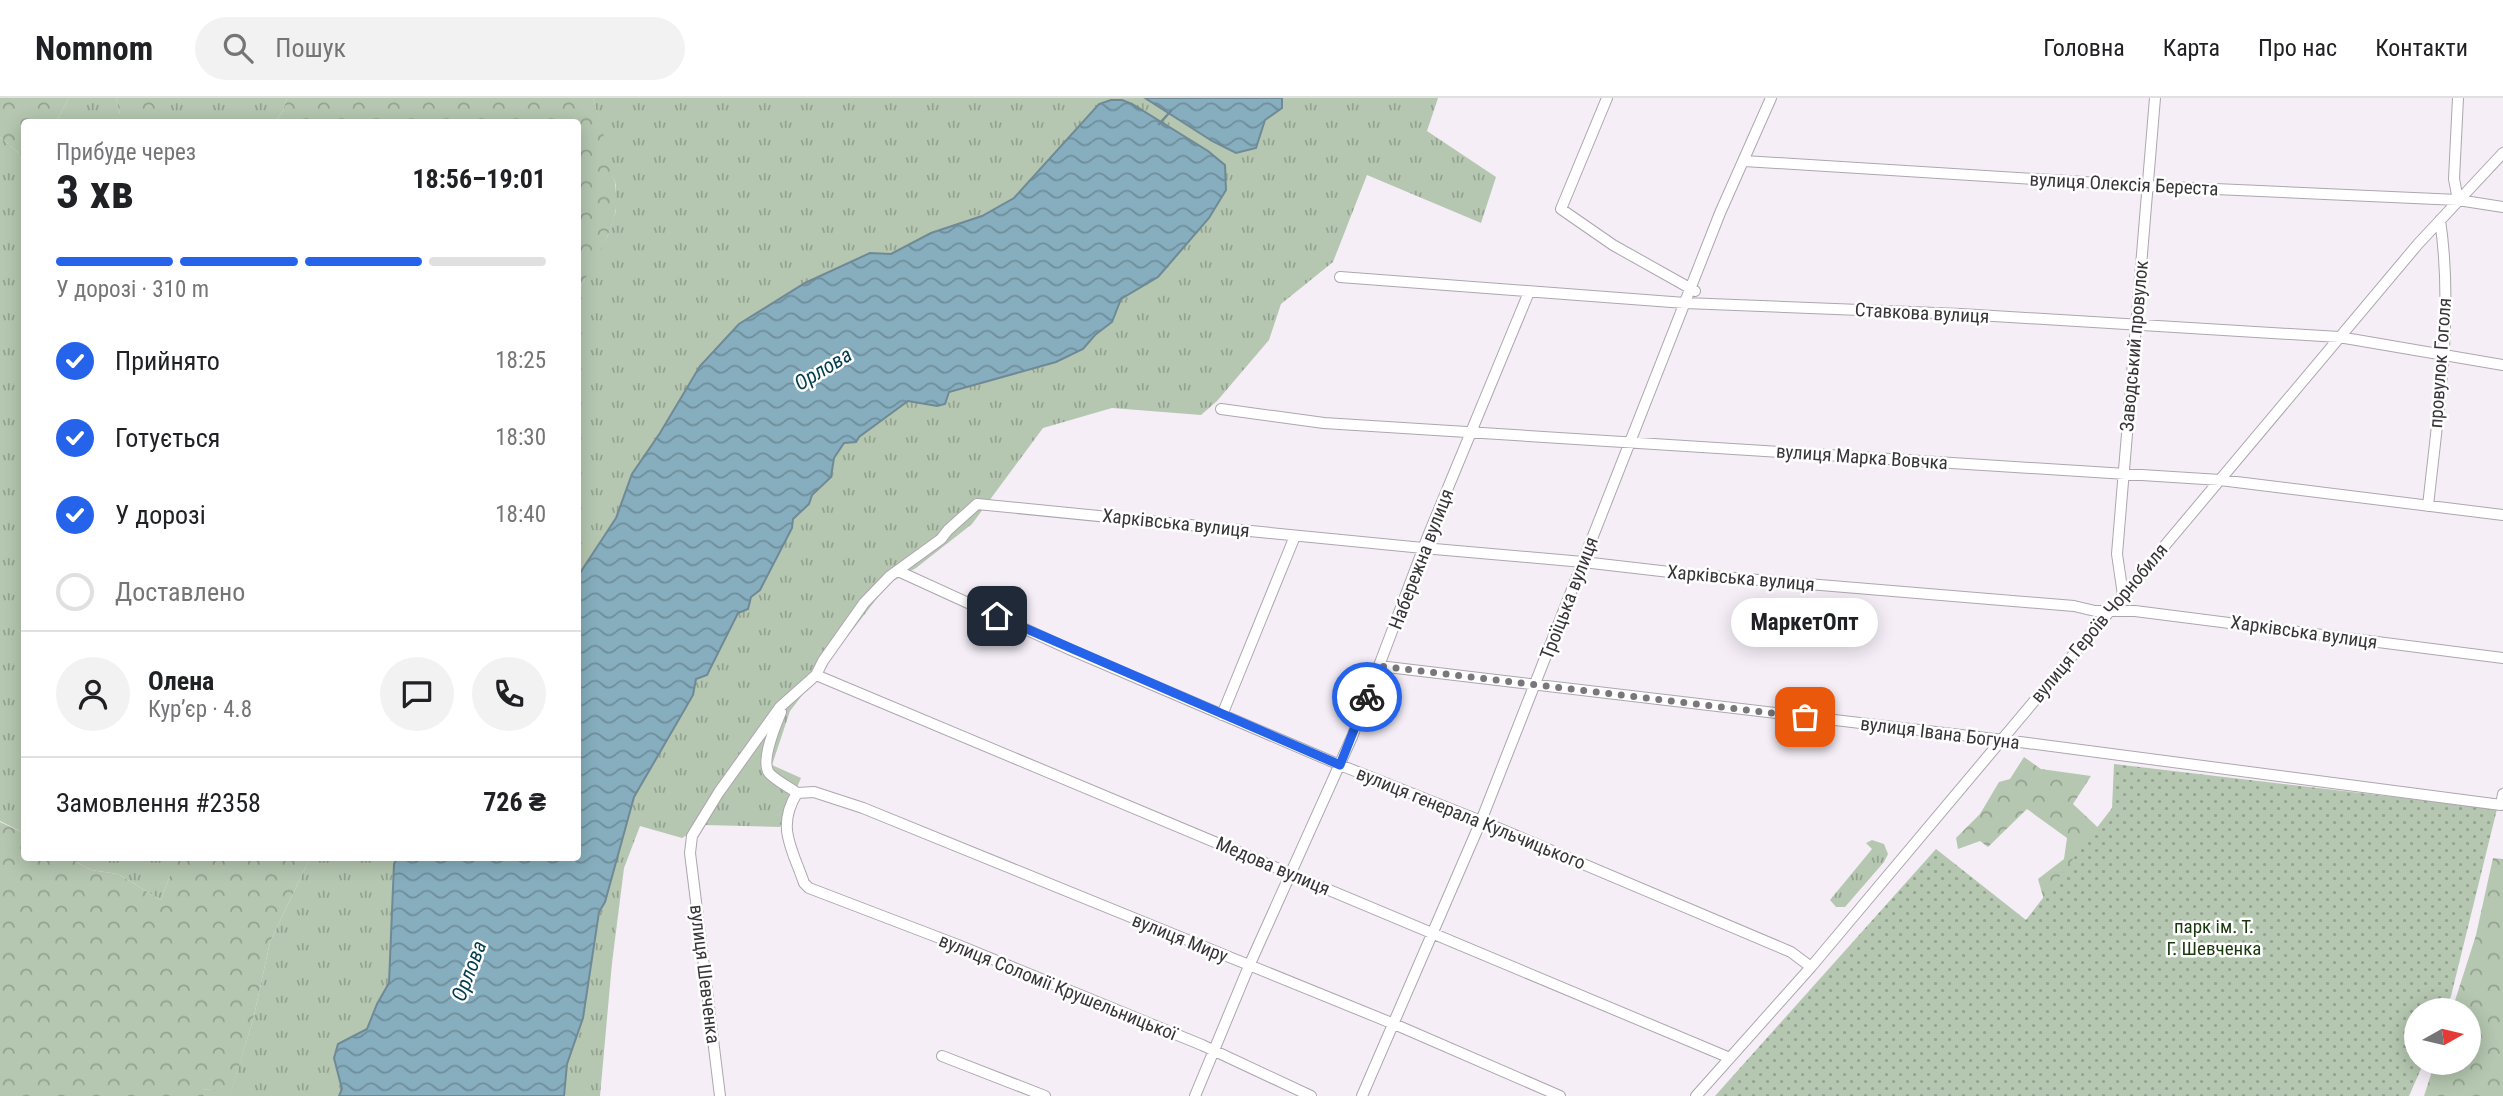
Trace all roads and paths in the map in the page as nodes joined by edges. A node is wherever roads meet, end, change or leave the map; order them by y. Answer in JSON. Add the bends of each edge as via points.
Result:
{"nodes":[{"id":1,"x":1607,"y":98,"type":"edge"},
{"id":2,"x":1771,"y":98,"type":"edge"},
{"id":3,"x":2155,"y":98,"type":"edge"},
{"id":4,"x":2458,"y":98,"type":"edge"},
{"id":5,"x":2503,"y":153,"type":"edge"},
{"id":6,"x":1744,"y":161,"type":"junction"},
{"id":7,"x":2147,"y":186,"type":"junction"},
{"id":8,"x":2458,"y":200,"type":"junction"},
{"id":9,"x":2503,"y":207,"type":"edge"},
{"id":10,"x":2440,"y":220,"type":"junction"},
{"id":11,"x":1340,"y":277,"type":"dead end"},
{"id":12,"x":1691,"y":288,"type":"junction"},
{"id":13,"x":1529,"y":292,"type":"junction"},
{"id":14,"x":1706,"y":302,"type":"junction"},
{"id":15,"x":1685,"y":303,"type":"junction"},
{"id":16,"x":2135,"y":325,"type":"junction"},
{"id":17,"x":2339,"y":337,"type":"junction"},
{"id":18,"x":2443,"y":355,"type":"junction"},
{"id":19,"x":2503,"y":365,"type":"edge"},
{"id":20,"x":1221,"y":409,"type":"dead end"},
{"id":21,"x":1471,"y":432,"type":"junction"},
{"id":22,"x":1632,"y":442,"type":"junction"},
{"id":23,"x":2123,"y":474,"type":"junction"},
{"id":24,"x":2220,"y":480,"type":"junction"},
{"id":25,"x":2428,"y":506,"type":"junction"},
{"id":26,"x":2503,"y":515,"type":"edge"},
{"id":27,"x":1295,"y":536,"type":"junction"},
{"id":28,"x":1423,"y":548,"type":"junction"},
{"id":29,"x":1583,"y":562,"type":"junction"},
{"id":30,"x":898,"y":571,"type":"junction"},
{"id":31,"x":2123,"y":595,"type":"junction"},
{"id":32,"x":2109,"y":611,"type":"junction"},
{"id":33,"x":2503,"y":658,"type":"edge"},
{"id":34,"x":1379,"y":666,"type":"junction"},
{"id":35,"x":816,"y":675,"type":"junction"},
{"id":36,"x":1536,"y":684,"type":"junction"},
{"id":37,"x":784,"y":704,"type":"junction"},
{"id":38,"x":1222,"y":715,"type":"junction"},
{"id":39,"x":2000,"y":740,"type":"junction"},
{"id":40,"x":1340,"y":765,"type":"junction"},
{"id":41,"x":797,"y":793,"type":"junction"},
{"id":42,"x":2502,"y":799,"type":"edge"},
{"id":43,"x":1482,"y":821,"type":"junction"},
{"id":44,"x":1292,"y":874,"type":"junction"},
{"id":45,"x":1433,"y":935,"type":"junction"},
{"id":46,"x":1249,"y":966,"type":"junction"},
{"id":47,"x":1811,"y":967,"type":"junction"},
{"id":48,"x":1394,"y":1024,"type":"junction"},
{"id":49,"x":1215,"y":1051,"type":"junction"},
{"id":50,"x":942,"y":1056,"type":"dead end"},
{"id":51,"x":1730,"y":1058,"type":"junction"},
{"id":52,"x":720,"y":1096,"type":"edge"},
{"id":53,"x":1045,"y":1096,"type":"edge"},
{"id":54,"x":1195,"y":1096,"type":"edge"},
{"id":55,"x":1311,"y":1096,"type":"edge"},
{"id":56,"x":1362,"y":1096,"type":"edge"},
{"id":57,"x":1560,"y":1096,"type":"edge"},
{"id":58,"x":1696,"y":1096,"type":"edge"}],
"edges":[{"from":1,"to":12,"type":"street","via":[[1561,209],[1613,245]]},
{"from":2,"to":6,"type":"street","name":"Троїцька вулиця"},
{"from":3,"to":7,"type":"street","name":"Заводський провулок"},
{"from":4,"to":8,"type":"street","via":[[2454,179]]},
{"from":5,"to":8,"type":"street","name":"вулиця Героїв Чорнобиля"},
{"from":6,"to":7,"type":"street","name":"вулиця Олексія Береста"},
{"from":6,"to":12,"type":"street","name":"Троїцька вулиця"},
{"from":7,"to":8,"type":"street","name":"вулиця Олексія Береста"},
{"from":7,"to":16,"type":"street","name":"Заводський провулок"},
{"from":8,"to":9,"type":"street","name":"вулиця Олексія Береста"},
{"from":8,"to":10,"type":"street","name":"вулиця Героїв Чорнобиля"},
{"from":10,"to":17,"type":"street","name":"вулиця Героїв Чорнобиля"},
{"from":10,"to":18,"type":"street","name":"провулок Гоголя","via":[[2445,254]]},
{"from":11,"to":13,"type":"street","name":"Ставкова вулиця"},
{"from":12,"to":14,"type":"street"},
{"from":12,"to":15,"type":"street","name":"Троїцька вулиця"},
{"from":13,"to":15,"type":"street","name":"Ставкова вулиця"},
{"from":13,"to":21,"type":"street","name":"Набережна вулиця"},
{"from":14,"to":15,"type":"street","name":"Ставкова вулиця"},
{"from":14,"to":16,"type":"street","name":"Ставкова вулиця"},
{"from":15,"to":22,"type":"street","name":"Троїцька вулиця"},
{"from":16,"to":17,"type":"street","name":"Ставкова вулиця"},
{"from":16,"to":23,"type":"street","name":"Заводський провулок"},
{"from":17,"to":18,"type":"street","name":"Ставкова вулиця"},
{"from":17,"to":24,"type":"street","name":"вулиця Героїв Чорнобиля"},
{"from":18,"to":19,"type":"street","name":"Ставкова вулиця"},
{"from":18,"to":25,"type":"street","name":"провулок Гоголя"},
{"from":20,"to":21,"type":"street","name":"вулиця Марка Вовчка","via":[[1324,423]]},
{"from":21,"to":22,"type":"street","name":"вулиця Марка Вовчка"},
{"from":21,"to":28,"type":"street","name":"Набережна вулиця"},
{"from":22,"to":23,"type":"street","name":"вулиця Марка Вовчка"},
{"from":22,"to":29,"type":"street","name":"Троїцька вулиця"},
{"from":23,"to":24,"type":"street","name":"вулиця Марка Вовчка"},
{"from":23,"to":31,"type":"street","name":"Заводський провулок","via":[[2117,554]]},
{"from":24,"to":25,"type":"street","name":"вулиця Марка Вовчка"},
{"from":24,"to":31,"type":"street","name":"вулиця Героїв Чорнобиля"},
{"from":25,"to":26,"type":"street","name":"вулиця Марка Вовчка"},
{"from":27,"to":28,"type":"street","name":"Харківська вулиця"},
{"from":27,"to":30,"type":"street","name":"Харківська вулиця","via":[[977,504]]},
{"from":27,"to":38,"type":"street"},
{"from":28,"to":29,"type":"street","name":"Харківська вулиця"},
{"from":28,"to":34,"type":"street","name":"Набережна вулиця"},
{"from":29,"to":32,"type":"street","name":"Харківська вулиця"},
{"from":29,"to":36,"type":"street","name":"Троїцька вулиця"},
{"from":30,"to":35,"type":"street","via":[[864,603]]},
{"from":30,"to":38,"type":"street","name":"вулиця генерала Кульчицького"},
{"from":31,"to":32,"type":"street","name":"вулиця Героїв Чорнобиля"},
{"from":32,"to":33,"type":"street","name":"Харківська вулиця"},
{"from":32,"to":39,"type":"street","name":"вулиця Героїв Чорнобиля"},
{"from":34,"to":36,"type":"street","name":"вулиця Івана Богуна"},
{"from":34,"to":40,"type":"street","name":"Набережна вулиця"},
{"from":35,"to":37,"type":"street"},
{"from":35,"to":44,"type":"street","name":"Медова вулиця"},
{"from":36,"to":39,"type":"street","name":"вулиця Івана Богуна"},
{"from":36,"to":43,"type":"street","name":"Троїцька вулиця"},
{"from":37,"to":41,"type":"street","via":[[766,765],[769,773]]},
{"from":37,"to":52,"type":"street","name":"вулиця Шевченка","via":[[765,725],[692,836],[690,853]]},
{"from":38,"to":40,"type":"street","name":"вулиця генерала Кульчицького"},
{"from":39,"to":42,"type":"street","name":"вулиця Івана Богуна"},
{"from":39,"to":47,"type":"street","name":"вулиця Героїв Чорнобиля"},
{"from":40,"to":43,"type":"street","name":"вулиця генерала Кульчицького"},
{"from":40,"to":44,"type":"street","name":"Набережна вулиця"},
{"from":41,"to":46,"type":"street","name":"вулиця Миру","via":[[814,792],[863,808]]},
{"from":41,"to":49,"type":"street","name":"вулиця Соломії Крушельницької","via":[[786,814],[786,828],[804,883],[821,894]]},
{"from":43,"to":45,"type":"street","name":"Троїцька вулиця"},
{"from":43,"to":47,"type":"street","name":"вулиця генерала Кульчицького","via":[[1791,952]]},
{"from":44,"to":45,"type":"street","name":"Медова вулиця"},
{"from":44,"to":46,"type":"street","name":"Набережна вулиця"},
{"from":45,"to":48,"type":"street","name":"Троїцька вулиця"},
{"from":45,"to":51,"type":"street","name":"Медова вулиця"},
{"from":46,"to":48,"type":"street","name":"вулиця Миру"},
{"from":46,"to":49,"type":"street","name":"Набережна вулиця"},
{"from":47,"to":51,"type":"street","name":"вулиця Героїв Чорнобиля"},
{"from":48,"to":56,"type":"street","name":"Троїцька вулиця"},
{"from":48,"to":57,"type":"street","name":"вулиця Миру"},
{"from":49,"to":54,"type":"street","name":"Набережна вулиця"},
{"from":49,"to":55,"type":"street","name":"вулиця Соломії Крушельницької"},
{"from":50,"to":53,"type":"street"},
{"from":51,"to":58,"type":"street","name":"вулиця Героїв Чорнобиля"}]}
